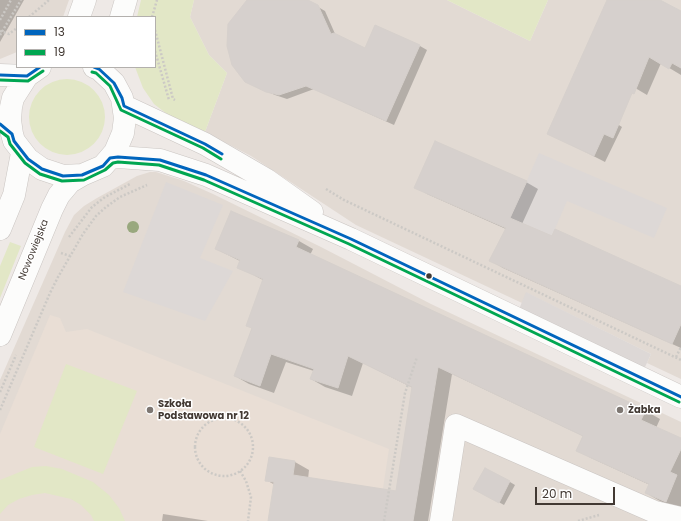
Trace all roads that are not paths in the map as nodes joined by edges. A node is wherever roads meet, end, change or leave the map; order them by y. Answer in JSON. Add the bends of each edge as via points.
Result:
{"nodes":[{"id":1,"x":85,"y":0,"type":"edge"},
{"id":2,"x":126,"y":0,"type":"edge"},
{"id":3,"x":79,"y":16,"type":"edge"},
{"id":4,"x":121,"y":16,"type":"edge"},
{"id":5,"x":103,"y":70,"type":"edge"},
{"id":6,"x":34,"y":71,"type":"edge"},
{"id":7,"x":0,"y":74,"type":"edge"},
{"id":8,"x":124,"y":106,"type":"junction"},
{"id":9,"x":6,"y":129,"type":"edge"},
{"id":10,"x":22,"y":153,"type":"junction"},
{"id":11,"x":110,"y":158,"type":"junction"},
{"id":12,"x":82,"y":176,"type":"junction"},
{"id":13,"x":0,"y":229,"type":"edge"},
{"id":14,"x":351,"y":239,"type":"junction"},
{"id":15,"x":0,"y":335,"type":"edge"},
{"id":16,"x":681,"y":397,"type":"edge"},
{"id":17,"x":681,"y":518,"type":"edge"},
{"id":18,"x":441,"y":521,"type":"edge"}],
"edges":[{"from":1,"to":3,"type":"street"},
{"from":2,"to":4,"type":"street"},
{"from":5,"to":8,"type":"street","via":[[114,83]]},
{"from":6,"to":7,"type":"street"},
{"from":6,"to":9,"type":"street","via":[[18,89]]},
{"from":8,"to":11,"type":"street","via":[[126,118],[123,133]]},
{"from":8,"to":14,"type":"street","via":[[205,144],[267,180]]},
{"from":9,"to":10,"type":"street"},
{"from":10,"to":12,"type":"street","via":[[42,169],[63,176]]},
{"from":10,"to":13,"type":"street","via":[[14,195]]},
{"from":11,"to":12,"type":"street","name":"Nowowiejska","via":[[102,166]]},
{"from":11,"to":14,"type":"street","via":[[118,156],[160,160],[206,175]]},
{"from":12,"to":15,"type":"street","name":"Nowowiejska","via":[[70,182],[59,195]]},
{"from":14,"to":16,"type":"street"},
{"from":17,"to":18,"type":"street","via":[[655,512],[456,425]]}]}
